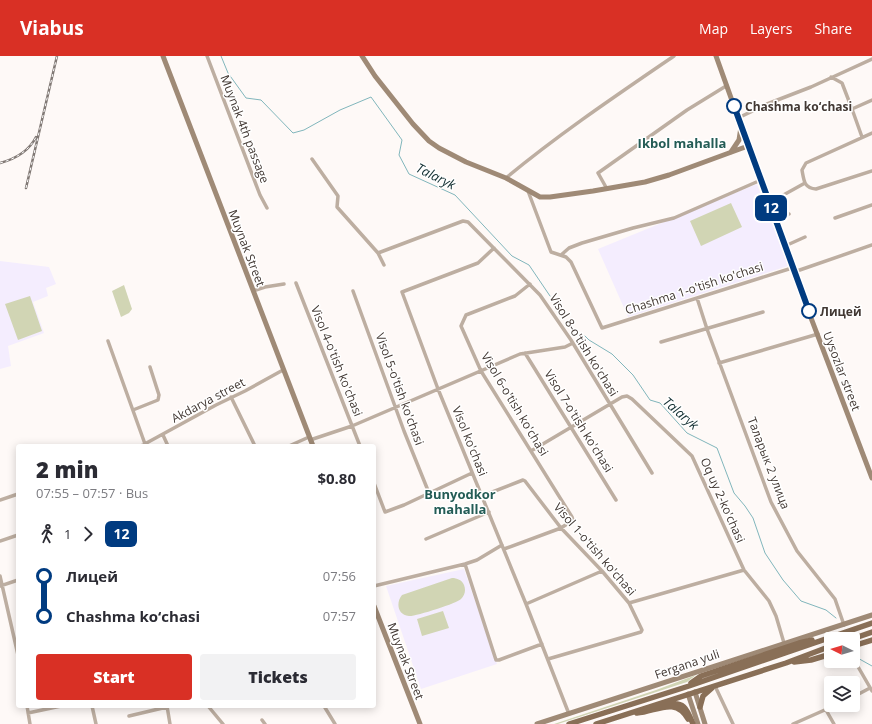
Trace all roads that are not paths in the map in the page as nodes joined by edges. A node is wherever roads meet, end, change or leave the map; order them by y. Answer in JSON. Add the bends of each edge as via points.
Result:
{"nodes":[{"id":1,"x":163,"y":56,"type":"edge"},
{"id":2,"x":207,"y":56,"type":"edge"},
{"id":3,"x":362,"y":56,"type":"edge"},
{"id":4,"x":674,"y":56,"type":"edge"},
{"id":5,"x":716,"y":56,"type":"edge"},
{"id":6,"x":872,"y":59,"type":"edge"},
{"id":7,"x":832,"y":77,"type":"junction"},
{"id":8,"x":726,"y":86,"type":"junction"},
{"id":9,"x":872,"y":100,"type":"edge"},
{"id":10,"x":852,"y":109,"type":"junction"},
{"id":11,"x":738,"y":118,"type":"junction"},
{"id":12,"x":740,"y":124,"type":"junction"},
{"id":13,"x":872,"y":133,"type":"edge"},
{"id":14,"x":862,"y":138,"type":"junction"},
{"id":15,"x":748,"y":146,"type":"junction"},
{"id":16,"x":730,"y":153,"type":"junction"},
{"id":17,"x":312,"y":159,"type":"dead end"},
{"id":18,"x":872,"y":171,"type":"edge"},
{"id":19,"x":506,"y":178,"type":"junction"},
{"id":20,"x":761,"y":180,"type":"junction"},
{"id":21,"x":805,"y":183,"type":"junction"},
{"id":22,"x":607,"y":188,"type":"junction"},
{"id":23,"x":528,"y":190,"type":"junction"},
{"id":24,"x":769,"y":203,"type":"junction"},
{"id":25,"x":872,"y":205,"type":"edge"},
{"id":26,"x":267,"y":208,"type":"dead end"},
{"id":27,"x":789,"y":214,"type":"dead end"},
{"id":28,"x":835,"y":218,"type":"dead end"},
{"id":29,"x":776,"y":220,"type":"junction"},
{"id":30,"x":805,"y":237,"type":"dead end"},
{"id":31,"x":872,"y":245,"type":"edge"},
{"id":32,"x":784,"y":246,"type":"junction"},
{"id":33,"x":494,"y":248,"type":"junction"},
{"id":34,"x":378,"y":253,"type":"junction"},
{"id":35,"x":561,"y":255,"type":"junction"},
{"id":36,"x":384,"y":265,"type":"dead end"},
{"id":37,"x":793,"y":270,"type":"junction"},
{"id":38,"x":296,"y":283,"type":"dead end"},
{"id":39,"x":284,"y":284,"type":"dead end"},
{"id":40,"x":530,"y":284,"type":"junction"},
{"id":41,"x":253,"y":291,"type":"junction"},
{"id":42,"x":353,"y":291,"type":"dead end"},
{"id":43,"x":696,"y":298,"type":"junction"},
{"id":44,"x":763,"y":312,"type":"dead end"},
{"id":45,"x":707,"y":329,"type":"junction"},
{"id":46,"x":818,"y":334,"type":"junction"},
{"id":47,"x":108,"y":341,"type":"dead end"},
{"id":48,"x":661,"y":342,"type":"dead end"},
{"id":49,"x":573,"y":343,"type":"junction"},
{"id":50,"x":525,"y":353,"type":"junction"},
{"id":51,"x":720,"y":363,"type":"junction"},
{"id":52,"x":150,"y":367,"type":"dead end"},
{"id":53,"x":283,"y":370,"type":"junction"},
{"id":54,"x":481,"y":371,"type":"junction"},
{"id":55,"x":438,"y":389,"type":"junction"},
{"id":56,"x":231,"y":397,"type":"junction"},
{"id":57,"x":609,"y":404,"type":"junction"},
{"id":58,"x":396,"y":408,"type":"junction"},
{"id":59,"x":133,"y":410,"type":"junction"},
{"id":60,"x":352,"y":426,"type":"junction"},
{"id":61,"x":571,"y":427,"type":"junction"},
{"id":62,"x":163,"y":435,"type":"junction"},
{"id":63,"x":310,"y":439,"type":"junction"},
{"id":64,"x":143,"y":444,"type":"edge"},
{"id":65,"x":145,"y":444,"type":"edge"},
{"id":66,"x":167,"y":444,"type":"edge"},
{"id":67,"x":254,"y":444,"type":"edge"},
{"id":68,"x":295,"y":444,"type":"edge"},
{"id":69,"x":312,"y":444,"type":"edge"},
{"id":70,"x":359,"y":444,"type":"edge"},
{"id":71,"x":531,"y":451,"type":"junction"},
{"id":72,"x":472,"y":473,"type":"junction"},
{"id":73,"x":652,"y":473,"type":"dead end"},
{"id":74,"x":872,"y":478,"type":"edge"},
{"id":75,"x":376,"y":488,"type":"edge"},
{"id":76,"x":429,"y":494,"type":"junction"},
{"id":77,"x":16,"y":495,"type":"edge"},
{"id":78,"x":482,"y":496,"type":"junction"},
{"id":79,"x":0,"y":500,"type":"edge"},
{"id":80,"x":616,"y":500,"type":"dead end"},
{"id":81,"x":489,"y":512,"type":"junction"},
{"id":82,"x":560,"y":528,"type":"junction"},
{"id":83,"x":16,"y":535,"type":"edge"},
{"id":84,"x":426,"y":539,"type":"dead end"},
{"id":85,"x":0,"y":541,"type":"edge"},
{"id":86,"x":503,"y":547,"type":"junction"},
{"id":87,"x":465,"y":564,"type":"junction"},
{"id":88,"x":744,"y":570,"type":"junction"},
{"id":89,"x":602,"y":571,"type":"junction"},
{"id":90,"x":0,"y":576,"type":"edge"},
{"id":91,"x":16,"y":581,"type":"edge"},
{"id":92,"x":1,"y":586,"type":"edge"},
{"id":93,"x":376,"y":586,"type":"edge"},
{"id":94,"x":629,"y":603,"type":"junction"},
{"id":95,"x":526,"y":604,"type":"junction"},
{"id":96,"x":376,"y":611,"type":"edge"},
{"id":97,"x":872,"y":615,"type":"edge"},
{"id":98,"x":872,"y":623,"type":"edge"},
{"id":99,"x":844,"y":624,"type":"junction"},
{"id":100,"x":872,"y":632,"type":"edge"},
{"id":101,"x":860,"y":636,"type":"edge"},
{"id":102,"x":872,"y":640,"type":"edge"},
{"id":103,"x":784,"y":643,"type":"junction"},
{"id":104,"x":542,"y":644,"type":"junction"},
{"id":105,"x":860,"y":644,"type":"edge"},
{"id":106,"x":16,"y":647,"type":"edge"},
{"id":107,"x":824,"y":649,"type":"edge"},
{"id":108,"x":824,"y":656,"type":"edge"},
{"id":109,"x":548,"y":659,"type":"junction"},
{"id":110,"x":786,"y":663,"type":"junction"},
{"id":111,"x":859,"y":668,"type":"edge"},
{"id":112,"x":688,"y":686,"type":"junction"},
{"id":113,"x":715,"y":686,"type":"junction"},
{"id":114,"x":871,"y":689,"type":"edge"},
{"id":115,"x":695,"y":692,"type":"junction"},
{"id":116,"x":688,"y":694,"type":"junction"},
{"id":117,"x":860,"y":694,"type":"edge"},
{"id":118,"x":700,"y":707,"type":"junction"},
{"id":119,"x":27,"y":708,"type":"edge"},
{"id":120,"x":52,"y":708,"type":"edge"},
{"id":121,"x":92,"y":708,"type":"edge"},
{"id":122,"x":163,"y":708,"type":"edge"},
{"id":123,"x":167,"y":708,"type":"edge"},
{"id":124,"x":210,"y":708,"type":"edge"},
{"id":125,"x":325,"y":708,"type":"edge"},
{"id":126,"x":824,"y":711,"type":"edge"},
{"id":127,"x":827,"y":712,"type":"edge"},
{"id":128,"x":28,"y":713,"type":"junction"},
{"id":129,"x":628,"y":713,"type":"junction"},
{"id":130,"x":568,"y":714,"type":"junction"},
{"id":131,"x":130,"y":716,"type":"dead end"},
{"id":132,"x":262,"y":720,"type":"dead end"},
{"id":133,"x":30,"y":724,"type":"edge"},
{"id":134,"x":96,"y":724,"type":"edge"},
{"id":135,"x":170,"y":724,"type":"edge"},
{"id":136,"x":223,"y":724,"type":"edge"},
{"id":137,"x":265,"y":724,"type":"edge"},
{"id":138,"x":335,"y":724,"type":"edge"},
{"id":139,"x":420,"y":724,"type":"edge"},
{"id":140,"x":537,"y":724,"type":"edge"},
{"id":141,"x":569,"y":724,"type":"edge"},
{"id":142,"x":596,"y":724,"type":"edge"},
{"id":143,"x":692,"y":724,"type":"edge"},
{"id":144,"x":698,"y":724,"type":"edge"},
{"id":145,"x":705,"y":724,"type":"edge"},
{"id":146,"x":733,"y":724,"type":"edge"},
{"id":147,"x":793,"y":724,"type":"edge"},
{"id":148,"x":834,"y":724,"type":"edge"}],
"edges":[{"from":1,"to":41,"type":"street","name":"Muynak Street"},
{"from":2,"to":26,"type":"street","name":"Muynak 4th passage"},
{"from":3,"to":19,"type":"street","via":[[375,76],[429,141],[466,162]]},
{"from":4,"to":19,"type":"street","via":[[571,128]]},
{"from":5,"to":8,"type":"street","name":"Uysozlar street"},
{"from":6,"to":7,"type":"street"},
{"from":7,"to":10,"type":"street","via":[[842,82]]},
{"from":7,"to":11,"type":"street"},
{"from":8,"to":11,"type":"street","name":"Uysozlar street"},
{"from":8,"to":22,"type":"street","via":[[598,172]]},
{"from":9,"to":10,"type":"street"},
{"from":10,"to":14,"type":"street"},
{"from":11,"to":12,"type":"street","name":"Uysozlar street"},
{"from":12,"to":15,"type":"street","name":"Uysozlar street"},
{"from":12,"to":16,"type":"street","via":[[739,140]]},
{"from":13,"to":14,"type":"street"},
{"from":14,"to":21,"type":"street","via":[[806,163],[802,170]]},
{"from":15,"to":16,"type":"street"},
{"from":15,"to":20,"type":"street","name":"Uysozlar street"},
{"from":16,"to":22,"type":"street","via":[[655,179]]},
{"from":17,"to":34,"type":"street","via":[[338,196],[337,207]]},
{"from":18,"to":21,"type":"street","via":[[816,189]]},
{"from":19,"to":23,"type":"street"},
{"from":20,"to":24,"type":"street","name":"Uysozlar street"},
{"from":20,"to":35,"type":"street","via":[[674,218],[582,243],[569,248]]},
{"from":21,"to":24,"type":"street"},
{"from":22,"to":23,"type":"street","via":[[547,197],[540,197]]},
{"from":23,"to":35,"type":"street","via":[[551,252]]},
{"from":24,"to":29,"type":"street","name":"Uysozlar street"},
{"from":25,"to":28,"type":"street"},
{"from":27,"to":29,"type":"street"},
{"from":29,"to":32,"type":"street","name":"Uysozlar street"},
{"from":30,"to":32,"type":"street"},
{"from":31,"to":37,"type":"street","name":"Chashma 1-o'tish ko'chasi"},
{"from":32,"to":37,"type":"street","name":"Uysozlar street"},
{"from":33,"to":34,"type":"street","name":"Visol 8-o'tish ko'chasi","via":[[464,221]]},
{"from":33,"to":40,"type":"street","name":"Visol 8-o'tish ko'chasi"},
{"from":33,"to":55,"type":"street","name":"Visol ko'chasi","via":[[478,264],[402,292]]},
{"from":34,"to":36,"type":"street"},
{"from":35,"to":43,"type":"street","name":"Chashma 1-o'tish ko'chasi","via":[[571,262],[602,328]]},
{"from":37,"to":43,"type":"street","name":"Chashma 1-o'tish ko'chasi"},
{"from":37,"to":46,"type":"street","name":"Uysozlar street"},
{"from":38,"to":60,"type":"street","name":"Visol 4-o'tish ko'chasi"},
{"from":39,"to":41,"type":"street"},
{"from":40,"to":49,"type":"street","name":"Visol 8-o'tish ko'chasi"},
{"from":40,"to":54,"type":"street","name":"Visol 6-o'tish ko'chasi","via":[[515,296],[465,316],[461,326]]},
{"from":41,"to":53,"type":"street","name":"Muynak Street"},
{"from":42,"to":58,"type":"street","name":"Visol 5-o'tish ko'chasi"},
{"from":43,"to":45,"type":"street","name":"Таларык 2 улица"},
{"from":44,"to":45,"type":"street"},
{"from":45,"to":48,"type":"street"},
{"from":45,"to":51,"type":"street","name":"Таларык 2 улица"},
{"from":46,"to":51,"type":"street"},
{"from":46,"to":74,"type":"street","name":"Uysozlar street"},
{"from":47,"to":59,"type":"street"},
{"from":49,"to":50,"type":"street","via":[[565,347]]},
{"from":49,"to":57,"type":"street","name":"Visol 8-o'tish ko'chasi"},
{"from":50,"to":54,"type":"street"},
{"from":50,"to":61,"type":"street","name":"Visol 7-o'tish ko'chasi"},
{"from":51,"to":99,"type":"street","name":"Таларык 2 улица","via":[[772,502],[797,552],[835,599]]},
{"from":52,"to":59,"type":"street","via":[[159,395],[158,400]]},
{"from":53,"to":56,"type":"street","name":"Akdarya street"},
{"from":53,"to":63,"type":"street","name":"Muynak Street"},
{"from":54,"to":55,"type":"street"},
{"from":54,"to":71,"type":"street","name":"Visol 6-o'tish ko'chasi"},
{"from":55,"to":58,"type":"street"},
{"from":55,"to":72,"type":"street","name":"Visol ko'chasi"},
{"from":56,"to":62,"type":"street","name":"Akdarya street"},
{"from":56,"to":67,"type":"street"},
{"from":57,"to":61,"type":"street","name":"Oq uy 2-ko'chasi"},
{"from":57,"to":73,"type":"street","name":"Visol 8-o'tish ko'chasi"},
{"from":57,"to":88,"type":"street","name":"Oq uy 2-ko'chasi","via":[[627,396],[692,456]]},
{"from":58,"to":60,"type":"street"},
{"from":58,"to":76,"type":"street","name":"Visol 5-o'tish ko'chasi"},
{"from":59,"to":64,"type":"street"},
{"from":60,"to":63,"type":"street"},
{"from":60,"to":70,"type":"street","name":"Visol 4-o'tish ko'chasi"},
{"from":61,"to":71,"type":"street","name":"Oq uy 2-ko'chasi"},
{"from":61,"to":80,"type":"street","name":"Visol 7-o'tish ko'chasi"},
{"from":62,"to":65,"type":"street","name":"Akdarya street"},
{"from":62,"to":66,"type":"street"},
{"from":63,"to":68,"type":"street"},
{"from":63,"to":69,"type":"street","name":"Muynak Street"},
{"from":71,"to":82,"type":"street","name":"Visol 6-o'tish ko'chasi","via":[[572,517],[573,520]]},
{"from":72,"to":76,"type":"street"},
{"from":72,"to":78,"type":"street","name":"Visol ko'chasi"},
{"from":75,"to":76,"type":"street","via":[[385,512]]},
{"from":77,"to":79,"type":"street"},
{"from":78,"to":81,"type":"street","name":"Visol ko'chasi"},
{"from":78,"to":82,"type":"street","name":"Visol 1-o'tish ko'chasi","via":[[524,481]]},
{"from":81,"to":84,"type":"street"},
{"from":81,"to":86,"type":"street","name":"Visol ko'chasi"},
{"from":82,"to":86,"type":"street"},
{"from":82,"to":89,"type":"street","name":"Visol 1-o'tish ko'chasi"},
{"from":83,"to":85,"type":"street"},
{"from":86,"to":87,"type":"street"},
{"from":86,"to":95,"type":"street","name":"Visol ko'chasi"},
{"from":87,"to":93,"type":"street"},
{"from":87,"to":104,"type":"street","via":[[496,660]]},
{"from":88,"to":94,"type":"street"},
{"from":88,"to":103,"type":"street","name":"Oq uy 2-ko'chasi","via":[[769,601]]},
{"from":89,"to":94,"type":"street","name":"Visol 1-o'tish ko'chasi"},
{"from":89,"to":95,"type":"street"},
{"from":90,"to":92,"type":"street"},
{"from":91,"to":92,"type":"street"},
{"from":92,"to":106,"type":"street"},
{"from":94,"to":109,"type":"street","name":"Visol 1-o'tish ko'chasi","via":[[641,632]]},
{"from":95,"to":104,"type":"street","name":"Visol ko'chasi"},
{"from":96,"to":139,"type":"street","name":"Muynak Street"},
{"from":97,"to":99,"type":"street","name":"Fergana yuli"},
{"from":98,"to":112,"type":"main road","name":"Fergana yuli","via":[[835,636],[799,643],[701,676]]},
{"from":99,"to":103,"type":"street","name":"Fergana yuli"},
{"from":100,"to":101,"type":"main road"},
{"from":102,"to":105,"type":"main road"},
{"from":103,"to":130,"type":"street","name":"Fergana yuli"},
{"from":104,"to":109,"type":"street","name":"Visol ko'chasi"},
{"from":107,"to":110,"type":"main road"},
{"from":108,"to":110,"type":"main road"},
{"from":109,"to":130,"type":"street","name":"Visol ko'chasi"},
{"from":110,"to":113,"type":"main road"},
{"from":111,"to":114,"type":"street"},
{"from":112,"to":115,"type":"main road"},
{"from":112,"to":116,"type":"main road"},
{"from":112,"to":141,"type":"main road","name":"Fergana yuli"},
{"from":113,"to":115,"type":"main road"},
{"from":113,"to":118,"type":"main road","via":[[703,696]]},
{"from":113,"to":146,"type":"street"},
{"from":114,"to":117,"type":"street"},
{"from":115,"to":116,"type":"main road"},
{"from":115,"to":118,"type":"street"},
{"from":116,"to":129,"type":"main road"},
{"from":116,"to":144,"type":"street"},
{"from":118,"to":145,"type":"street"},
{"from":119,"to":128,"type":"street"},
{"from":120,"to":128,"type":"street"},
{"from":121,"to":134,"type":"street"},
{"from":122,"to":131,"type":"street"},
{"from":123,"to":135,"type":"street"},
{"from":124,"to":136,"type":"street"},
{"from":125,"to":138,"type":"street"},
{"from":126,"to":147,"type":"street"},
{"from":127,"to":148,"type":"street"},
{"from":128,"to":133,"type":"street"},
{"from":129,"to":142,"type":"main road"},
{"from":129,"to":143,"type":"main road","via":[[679,703],[687,710]]},
{"from":130,"to":140,"type":"street","name":"Fergana yuli"},
{"from":132,"to":137,"type":"street"}]}
